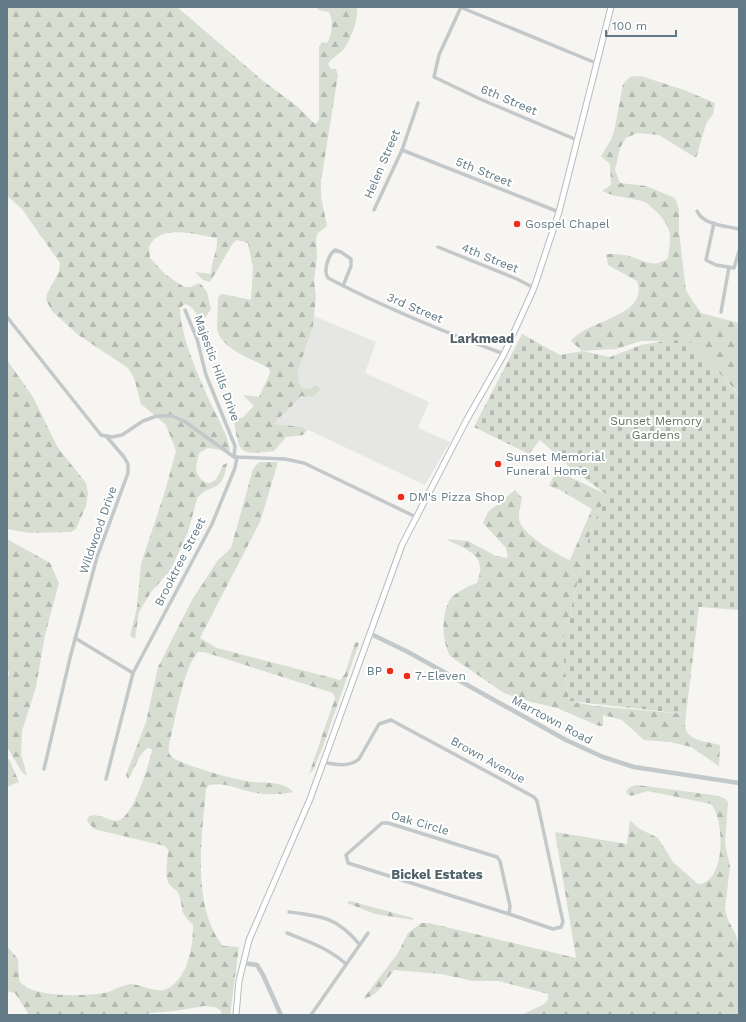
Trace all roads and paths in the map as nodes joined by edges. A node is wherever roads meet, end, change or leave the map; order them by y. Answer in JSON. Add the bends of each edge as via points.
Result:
{"nodes":[{"id":1,"x":460,"y":7,"type":"edge"},
{"id":2,"x":611,"y":7,"type":"edge"},
{"id":3,"x":596,"y":63,"type":"junction"},
{"id":4,"x":418,"y":103,"type":"dead end"},
{"id":5,"x":577,"y":140,"type":"junction"},
{"id":6,"x":402,"y":150,"type":"junction"},
{"id":7,"x":374,"y":210,"type":"dead end"},
{"id":8,"x":697,"y":211,"type":"dead end"},
{"id":9,"x":559,"y":212,"type":"junction"},
{"id":10,"x":714,"y":223,"type":"junction"},
{"id":11,"x":739,"y":229,"type":"edge"},
{"id":12,"x":438,"y":248,"type":"dead end"},
{"id":13,"x":739,"y":251,"type":"edge"},
{"id":14,"x":730,"y":267,"type":"junction"},
{"id":15,"x":343,"y":286,"type":"junction"},
{"id":16,"x":534,"y":288,"type":"junction"},
{"id":17,"x":185,"y":310,"type":"dead end"},
{"id":18,"x":721,"y":312,"type":"dead end"},
{"id":19,"x":7,"y":317,"type":"edge"},
{"id":20,"x":504,"y":354,"type":"junction"},
{"id":21,"x":106,"y":436,"type":"junction"},
{"id":22,"x":235,"y":457,"type":"junction"},
{"id":23,"x":416,"y":517,"type":"junction"},
{"id":24,"x":371,"y":634,"type":"junction"},
{"id":25,"x":75,"y":638,"type":"junction"},
{"id":26,"x":133,"y":673,"type":"junction"},
{"id":27,"x":324,"y":762,"type":"junction"},
{"id":28,"x":44,"y":769,"type":"dead end"},
{"id":29,"x":106,"y":779,"type":"dead end"},
{"id":30,"x":739,"y":783,"type":"edge"},
{"id":31,"x":289,"y":912,"type":"dead end"},
{"id":32,"x":509,"y":914,"type":"junction"},
{"id":33,"x":557,"y":928,"type":"joint"},
{"id":34,"x":368,"y":932,"type":"dead end"},
{"id":35,"x":287,"y":933,"type":"dead end"},
{"id":36,"x":360,"y":945,"type":"junction"},
{"id":37,"x":243,"y":963,"type":"junction"},
{"id":38,"x":346,"y":964,"type":"junction"},
{"id":39,"x":236,"y":1015,"type":"edge"},
{"id":40,"x":281,"y":1015,"type":"edge"},
{"id":41,"x":312,"y":1015,"type":"edge"}],
"edges":[{"from":1,"to":3,"type":"street"},
{"from":1,"to":5,"type":"street","name":"6th Street","via":[[439,55],[434,77]]},
{"from":2,"to":3,"type":"main road"},
{"from":3,"to":5,"type":"main road"},
{"from":4,"to":6,"type":"street","name":"Helen Street"},
{"from":5,"to":9,"type":"main road"},
{"from":6,"to":7,"type":"street","name":"Helen Street"},
{"from":6,"to":9,"type":"street","name":"5th Street"},
{"from":8,"to":10,"type":"street","via":[[702,218]]},
{"from":9,"to":16,"type":"main road"},
{"from":10,"to":11,"type":"street"},
{"from":10,"to":14,"type":"street","via":[[706,260]]},
{"from":12,"to":16,"type":"street","name":"4th Street"},
{"from":13,"to":14,"type":"street","via":[[734,268]]},
{"from":14,"to":18,"type":"street"},
{"from":15,"to":15,"type":"street","name":"3rd Street","via":[[326,275],[332,252],[335,250],[350,259]]},
{"from":15,"to":20,"type":"street","name":"3rd Street","via":[[407,316]]},
{"from":16,"to":20,"type":"main road"},
{"from":17,"to":22,"type":"street","name":"Majestic Hills Drive","via":[[197,339],[206,374],[235,446]]},
{"from":19,"to":21,"type":"street","name":"Wildwood Drive","via":[[97,429]]},
{"from":20,"to":23,"type":"main road"},
{"from":21,"to":22,"type":"street","via":[[122,435],[143,421],[157,416],[172,416],[184,421]]},
{"from":21,"to":25,"type":"street","name":"Wildwood Drive","via":[[124,457],[128,464],[128,473],[97,558]]},
{"from":22,"to":23,"type":"street","via":[[285,459],[304,463]]},
{"from":22,"to":26,"type":"street","name":"Brooktree Street","via":[[235,468],[212,524]]},
{"from":23,"to":24,"type":"main road","via":[[402,545]]},
{"from":24,"to":27,"type":"main road"},
{"from":24,"to":30,"type":"street","name":"Marrtown Road","via":[[566,740],[603,757],[634,767]]},
{"from":25,"to":26,"type":"street"},
{"from":25,"to":28,"type":"street","name":"Wildwood Drive"},
{"from":26,"to":29,"type":"street"},
{"from":27,"to":33,"type":"street","name":"Brown Avenue","via":[[338,765],[356,762],[379,724],[391,720],[534,797],[562,915],[563,922]]},
{"from":27,"to":37,"type":"main road","via":[[256,922]]},
{"from":31,"to":36,"type":"street","via":[[319,915],[348,931]]},
{"from":32,"to":32,"type":"street","name":"Oak Circle","via":[[510,906],[497,857],[388,823],[382,823],[346,854],[348,863],[352,866]]},
{"from":32,"to":33,"type":"street","name":"Oak Circle"},
{"from":34,"to":36,"type":"street"},
{"from":35,"to":38,"type":"street","via":[[333,952]]},
{"from":36,"to":38,"type":"street"},
{"from":37,"to":39,"type":"main road"},
{"from":37,"to":40,"type":"street","via":[[257,966],[260,970]]},
{"from":38,"to":41,"type":"street"}]}
